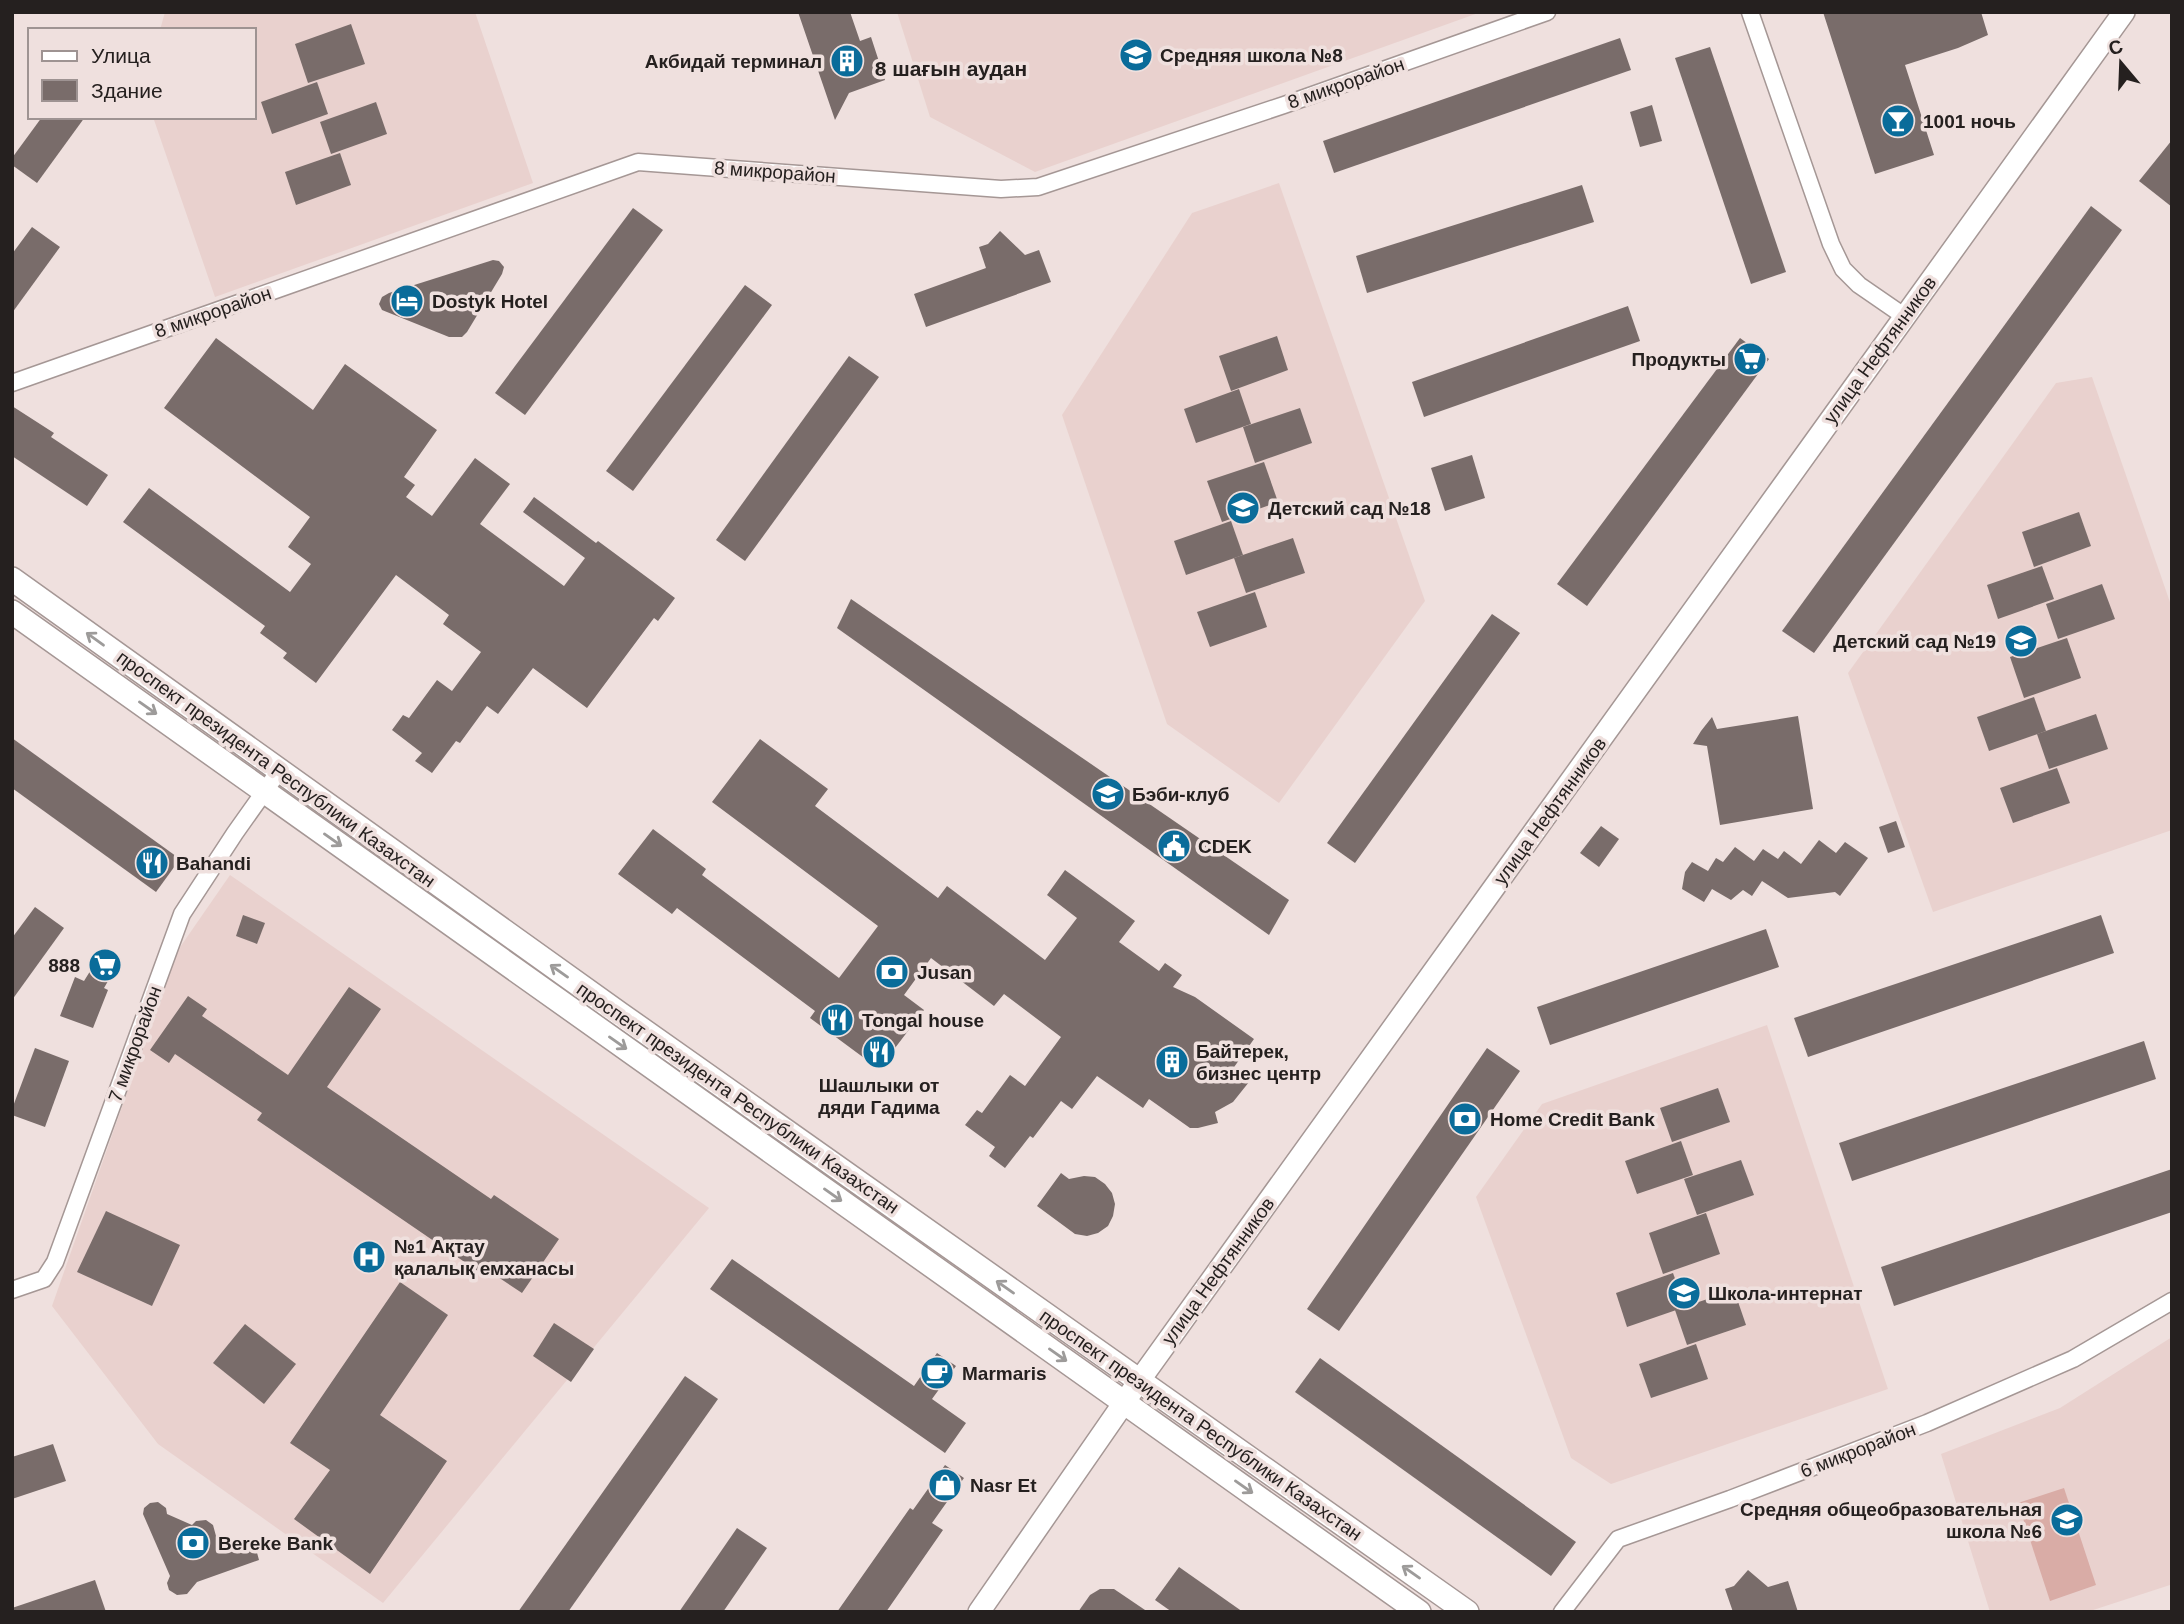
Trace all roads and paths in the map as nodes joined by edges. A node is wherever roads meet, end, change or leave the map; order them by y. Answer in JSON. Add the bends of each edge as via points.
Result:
{"nodes":[{"id":1,"x":1547,"y":12,"type":"edge"},
{"id":2,"x":1749,"y":12,"type":"edge"},
{"id":3,"x":2124,"y":12,"type":"edge"},
{"id":4,"x":1904,"y":316,"type":"junction"},
{"id":5,"x":12,"y":383,"type":"edge"},
{"id":6,"x":12,"y":579,"type":"edge"},
{"id":7,"x":12,"y":612,"type":"edge"},
{"id":8,"x":279,"y":771,"type":"junction"},
{"id":9,"x":264,"y":791,"type":"junction"},
{"id":10,"x":517,"y":941,"type":"junction"},
{"id":11,"x":503,"y":960,"type":"junction"},
{"id":12,"x":12,"y":1290,"type":"edge"},
{"id":13,"x":2172,"y":1301,"type":"edge"},
{"id":14,"x":1139,"y":1381,"type":"junction"},
{"id":15,"x":1124,"y":1403,"type":"junction"},
{"id":16,"x":979,"y":1612,"type":"edge"},
{"id":17,"x":1419,"y":1612,"type":"edge"},
{"id":18,"x":1467,"y":1612,"type":"edge"},
{"id":19,"x":1562,"y":1612,"type":"edge"}],
"edges":[{"from":1,"to":5,"type":"street","name":"8 микрорайон","via":[[1038,187],[1001,189],[639,162]]},
{"from":2,"to":4,"type":"street","via":[[1830,244],[1858,285]]},
{"from":3,"to":4,"type":"street","name":"улица Нефтянников"},
{"from":4,"to":14,"type":"street","name":"улица Нефтянников"},
{"from":8,"to":6,"type":"main road","name":"проспект президента Республики Казахстан","one_way":true},
{"from":7,"to":9,"type":"main road","name":"проспект президента Республики Казахстан","one_way":true},
{"from":8,"to":9,"type":"street","name":"7 микрорайон"},
{"from":8,"to":10,"type":"main road","name":"проспект президента Республики Казахстан"},
{"from":9,"to":11,"type":"main road","name":"проспект президента Республики Казахстан","one_way":true},
{"from":9,"to":12,"type":"street","name":"7 микрорайон","via":[[182,914],[55,1262],[44,1279]]},
{"from":10,"to":11,"type":"street"},
{"from":14,"to":10,"type":"main road","name":"проспект президента Республики Казахстан","one_way":true},
{"from":11,"to":15,"type":"main road","name":"проспект президента Республики Казахстан","one_way":true},
{"from":13,"to":19,"type":"street","name":"6 микрорайон","via":[[2073,1359],[1939,1418],[1618,1539]]},
{"from":14,"to":15,"type":"street","name":"улица Нефтянников"},
{"from":18,"to":14,"type":"main road","name":"проспект президента Республики Казахстан","one_way":true},
{"from":15,"to":16,"type":"street","name":"улица Нефтянников"},
{"from":15,"to":17,"type":"main road","name":"проспект президента Республики Казахстан","one_way":true}]}
